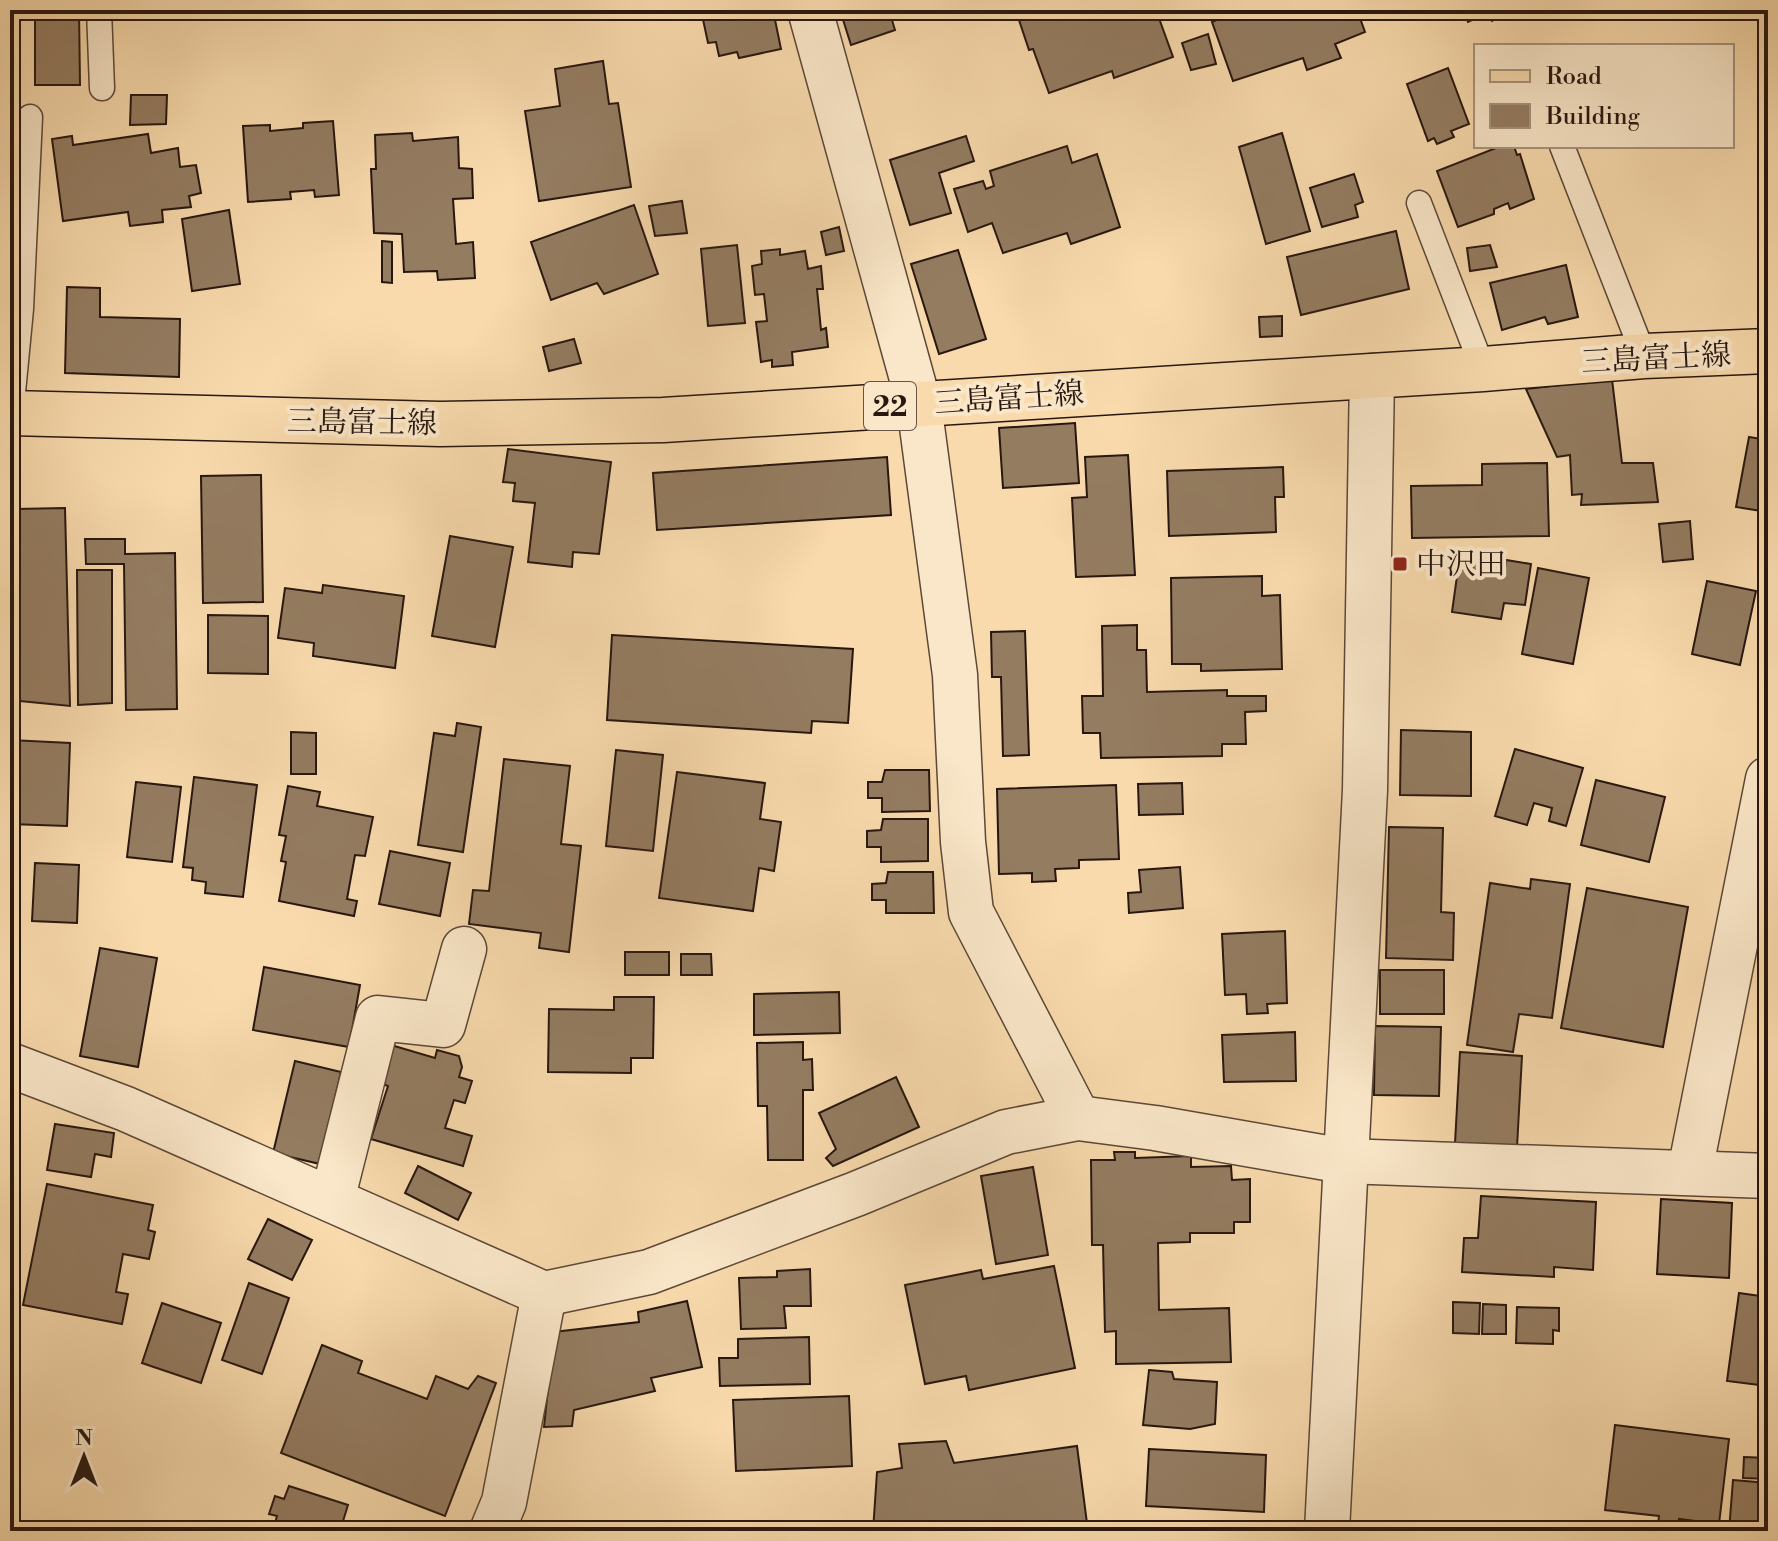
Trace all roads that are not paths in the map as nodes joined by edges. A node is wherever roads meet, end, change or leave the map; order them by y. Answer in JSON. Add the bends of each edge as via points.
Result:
{"nodes":[{"id":1,"x":99,"y":10,"type":"edge"},
{"id":2,"x":810,"y":10,"type":"edge"},
{"id":3,"x":102,"y":88,"type":"dead end"},
{"id":4,"x":30,"y":117,"type":"dead end"},
{"id":5,"x":1563,"y":148,"type":"edge"},
{"id":6,"x":1419,"y":203,"type":"dead end"},
{"id":7,"x":1768,"y":351,"type":"edge"},
{"id":8,"x":1644,"y":356,"type":"junction"},
{"id":9,"x":1483,"y":369,"type":"junction"},
{"id":10,"x":1372,"y":376,"type":"junction"},
{"id":11,"x":919,"y":404,"type":"junction"},
{"id":12,"x":10,"y":413,"type":"edge"},
{"id":13,"x":1768,"y":779,"type":"edge"},
{"id":14,"x":464,"y":949,"type":"dead end"},
{"id":15,"x":10,"y":1065,"type":"edge"},
{"id":16,"x":1078,"y":1118,"type":"junction"},
{"id":17,"x":1344,"y":1161,"type":"junction"},
{"id":18,"x":1690,"y":1171,"type":"junction"},
{"id":19,"x":1768,"y":1176,"type":"edge"},
{"id":20,"x":332,"y":1200,"type":"junction"},
{"id":21,"x":544,"y":1294,"type":"junction"},
{"id":22,"x":492,"y":1531,"type":"edge"},
{"id":23,"x":1327,"y":1531,"type":"edge"}],
"edges":[{"from":1,"to":3,"type":"lane"},
{"from":2,"to":11,"type":"street"},
{"from":4,"to":12,"type":"lane"},
{"from":5,"to":8,"type":"lane"},
{"from":6,"to":9,"type":"lane"},
{"from":7,"to":8,"type":"main road","name":"三島富士線","number":"22"},
{"from":8,"to":9,"type":"main road","name":"三島富士線","number":"22"},
{"from":9,"to":10,"type":"main road","name":"三島富士線","number":"22"},
{"from":10,"to":11,"type":"main road","name":"三島富士線","number":"22"},
{"from":10,"to":17,"type":"street","via":[[1365,790]]},
{"from":11,"to":12,"type":"main road","name":"三島富士線","number":"22","via":[[663,420],[440,424]]},
{"from":11,"to":16,"type":"street","via":[[955,675],[971,912]]},
{"from":13,"to":18,"type":"street"},
{"from":14,"to":20,"type":"street","via":[[443,1025],[378,1018]]},
{"from":15,"to":20,"type":"street","via":[[126,1109]]},
{"from":16,"to":17,"type":"street"},
{"from":16,"to":21,"type":"street","via":[[1006,1132],[649,1272]]},
{"from":17,"to":18,"type":"street"},
{"from":17,"to":23,"type":"street"},
{"from":18,"to":19,"type":"street"},
{"from":20,"to":21,"type":"street"},
{"from":21,"to":22,"type":"street","via":[[504,1502]]}]}
